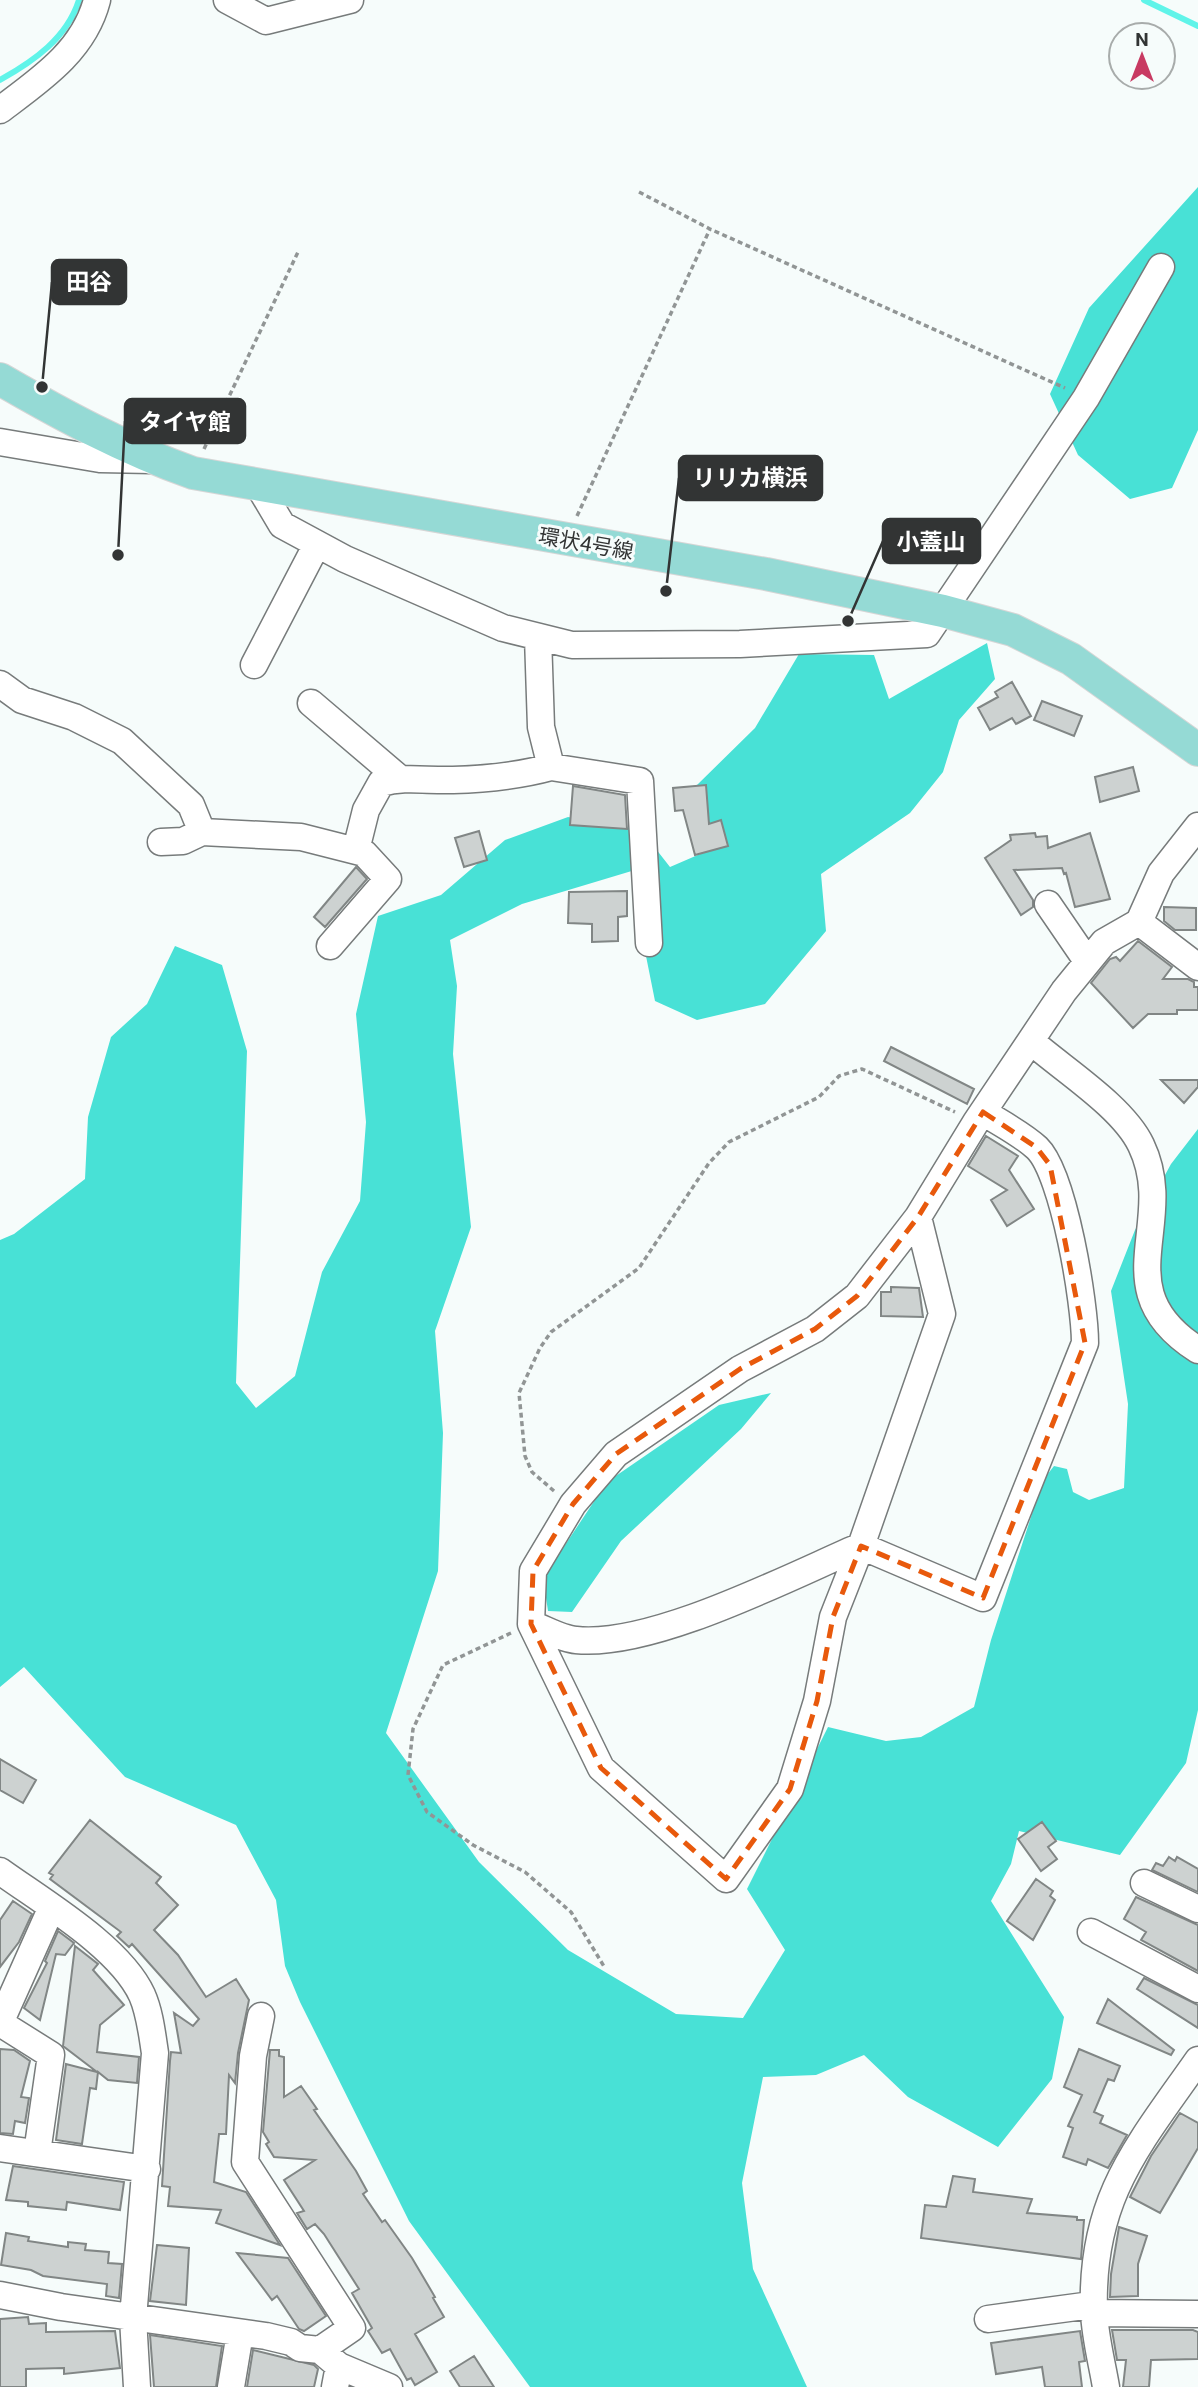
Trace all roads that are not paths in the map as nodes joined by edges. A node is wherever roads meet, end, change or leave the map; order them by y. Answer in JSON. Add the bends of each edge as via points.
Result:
{"nodes":[{"id":1,"x":97,"y":0,"type":"edge"},
{"id":2,"x":227,"y":0,"type":"edge"},
{"id":3,"x":350,"y":0,"type":"edge"},
{"id":4,"x":4,"y":94,"type":"edge"},
{"id":5,"x":1161,"y":267,"type":"dead end"},
{"id":6,"x":0,"y":379,"type":"edge"},
{"id":7,"x":0,"y":442,"type":"edge"},
{"id":8,"x":158,"y":460,"type":"junction"},
{"id":9,"x":260,"y":488,"type":"junction"},
{"id":10,"x":317,"y":544,"type":"junction"},
{"id":11,"x":943,"y":611,"type":"junction"},
{"id":12,"x":538,"y":637,"type":"junction"},
{"id":13,"x":254,"y":665,"type":"dead end"},
{"id":14,"x":0,"y":684,"type":"edge"},
{"id":15,"x":311,"y":703,"type":"dead end"},
{"id":16,"x":1198,"y":750,"type":"edge"},
{"id":17,"x":551,"y":767,"type":"junction"},
{"id":18,"x":399,"y":778,"type":"junction"},
{"id":19,"x":1198,"y":826,"type":"edge"},
{"id":20,"x":202,"y":832,"type":"junction"},
{"id":21,"x":161,"y":842,"type":"dead end"},
{"id":22,"x":356,"y":850,"type":"junction"},
{"id":23,"x":1048,"y":904,"type":"dead end"},
{"id":24,"x":1139,"y":922,"type":"junction"},
{"id":25,"x":649,"y":943,"type":"dead end"},
{"id":26,"x":330,"y":946,"type":"dead end"},
{"id":27,"x":1087,"y":961,"type":"junction"},
{"id":28,"x":1198,"y":967,"type":"edge"},
{"id":29,"x":1032,"y":1042,"type":"junction"},
{"id":30,"x":979,"y":1117,"type":"junction"},
{"id":31,"x":918,"y":1217,"type":"junction"},
{"id":32,"x":1198,"y":1350,"type":"edge"},
{"id":33,"x":861,"y":1546,"type":"junction"},
{"id":34,"x":531,"y":1624,"type":"junction"},
{"id":35,"x":0,"y":1871,"type":"edge"},
{"id":36,"x":1144,"y":1883,"type":"dead end"},
{"id":37,"x":51,"y":1909,"type":"junction"},
{"id":38,"x":1198,"y":1909,"type":"edge"},
{"id":39,"x":1091,"y":1932,"type":"dead end"},
{"id":40,"x":1198,"y":1989,"type":"edge"},
{"id":41,"x":261,"y":2017,"type":"dead end"},
{"id":42,"x":0,"y":2023,"type":"edge"},
{"id":43,"x":1198,"y":2060,"type":"edge"},
{"id":44,"x":37,"y":2153,"type":"junction"},
{"id":45,"x":1,"y":2154,"type":"edge"},
{"id":46,"x":147,"y":2169,"type":"junction"},
{"id":47,"x":0,"y":2295,"type":"edge"},
{"id":48,"x":1094,"y":2313,"type":"junction"},
{"id":49,"x":1198,"y":2315,"type":"edge"},
{"id":50,"x":133,"y":2318,"type":"junction"},
{"id":51,"x":988,"y":2319,"type":"dead end"},
{"id":52,"x":240,"y":2333,"type":"junction"},
{"id":53,"x":332,"y":2368,"type":"edge"},
{"id":54,"x":137,"y":2387,"type":"edge"},
{"id":55,"x":231,"y":2387,"type":"edge"},
{"id":56,"x":389,"y":2387,"type":"edge"},
{"id":57,"x":1106,"y":2387,"type":"edge"}],
"edges":[{"from":1,"to":4,"type":"street","via":[[78,43],[54,68]]},
{"from":2,"to":3,"type":"street","via":[[267,22]]},
{"from":5,"to":11,"type":"street","via":[[1086,398]]},
{"from":6,"to":8,"type":"main road","name":"環状4号線"},
{"from":7,"to":8,"type":"street","via":[[100,459]]},
{"from":8,"to":9,"type":"main road","name":"環状4号線"},
{"from":9,"to":10,"type":"street","via":[[282,525]]},
{"from":9,"to":11,"type":"main road","name":"環状4号線","via":[[766,575]]},
{"from":10,"to":12,"type":"street","via":[[503,628]]},
{"from":10,"to":13,"type":"street"},
{"from":11,"to":12,"type":"street","via":[[927,634],[727,644],[572,645]]},
{"from":11,"to":16,"type":"main road","name":"環状4号線","via":[[1013,630],[1071,659]]},
{"from":12,"to":17,"type":"street","via":[[541,727]]},
{"from":14,"to":20,"type":"street","via":[[22,700],[74,717],[122,741],[191,805]]},
{"from":15,"to":18,"type":"street"},
{"from":17,"to":18,"type":"street","via":[[513,777]]},
{"from":17,"to":25,"type":"street","via":[[640,781]]},
{"from":18,"to":22,"type":"street","via":[[381,783],[373,794]]},
{"from":19,"to":24,"type":"street","via":[[1161,873]]},
{"from":20,"to":21,"type":"street","via":[[183,841]]},
{"from":20,"to":22,"type":"street","via":[[301,837]]},
{"from":22,"to":26,"type":"street","via":[[388,879]]},
{"from":23,"to":27,"type":"street"},
{"from":24,"to":27,"type":"street","via":[[1104,942]]},
{"from":24,"to":28,"type":"street"},
{"from":27,"to":29,"type":"street"},
{"from":29,"to":30,"type":"street"},
{"from":29,"to":32,"type":"street","via":[[1114,1110],[1140,1143],[1148,1164],[1154,1213],[1147,1289],[1157,1310]]},
{"from":30,"to":31,"type":"street"},
{"from":30,"to":33,"type":"street","via":[[1036,1147],[1050,1165],[1078,1284],[1085,1343],[983,1598]]},
{"from":31,"to":33,"type":"street","via":[[942,1314]]},
{"from":31,"to":34,"type":"street","via":[[857,1296],[815,1329],[740,1369],[616,1454],[573,1504],[533,1571]]},
{"from":33,"to":34,"type":"street","via":[[721,1606],[623,1639],[575,1640]]},
{"from":33,"to":34,"type":"street","via":[[833,1617],[817,1701],[790,1789],[726,1879],[601,1768]]},
{"from":35,"to":37,"type":"street"},
{"from":36,"to":38,"type":"street"},
{"from":37,"to":42,"type":"street"},
{"from":37,"to":46,"type":"street","via":[[102,1945],[141,1994],[155,2053]]},
{"from":39,"to":40,"type":"street"},
{"from":41,"to":53,"type":"street","via":[[253,2056],[245,2162],[352,2328]]},
{"from":42,"to":44,"type":"street","via":[[51,2055]]},
{"from":43,"to":48,"type":"street","via":[[1118,2178],[1099,2237]]},
{"from":44,"to":45,"type":"street"},
{"from":44,"to":46,"type":"street"},
{"from":46,"to":50,"type":"street"},
{"from":47,"to":50,"type":"street"},
{"from":48,"to":49,"type":"street"},
{"from":48,"to":51,"type":"street","via":[[1084,2306]]},
{"from":48,"to":57,"type":"street"},
{"from":50,"to":52,"type":"street"},
{"from":50,"to":54,"type":"street"},
{"from":52,"to":53,"type":"street","via":[[300,2348]]},
{"from":52,"to":55,"type":"street"},
{"from":53,"to":56,"type":"street"}]}
